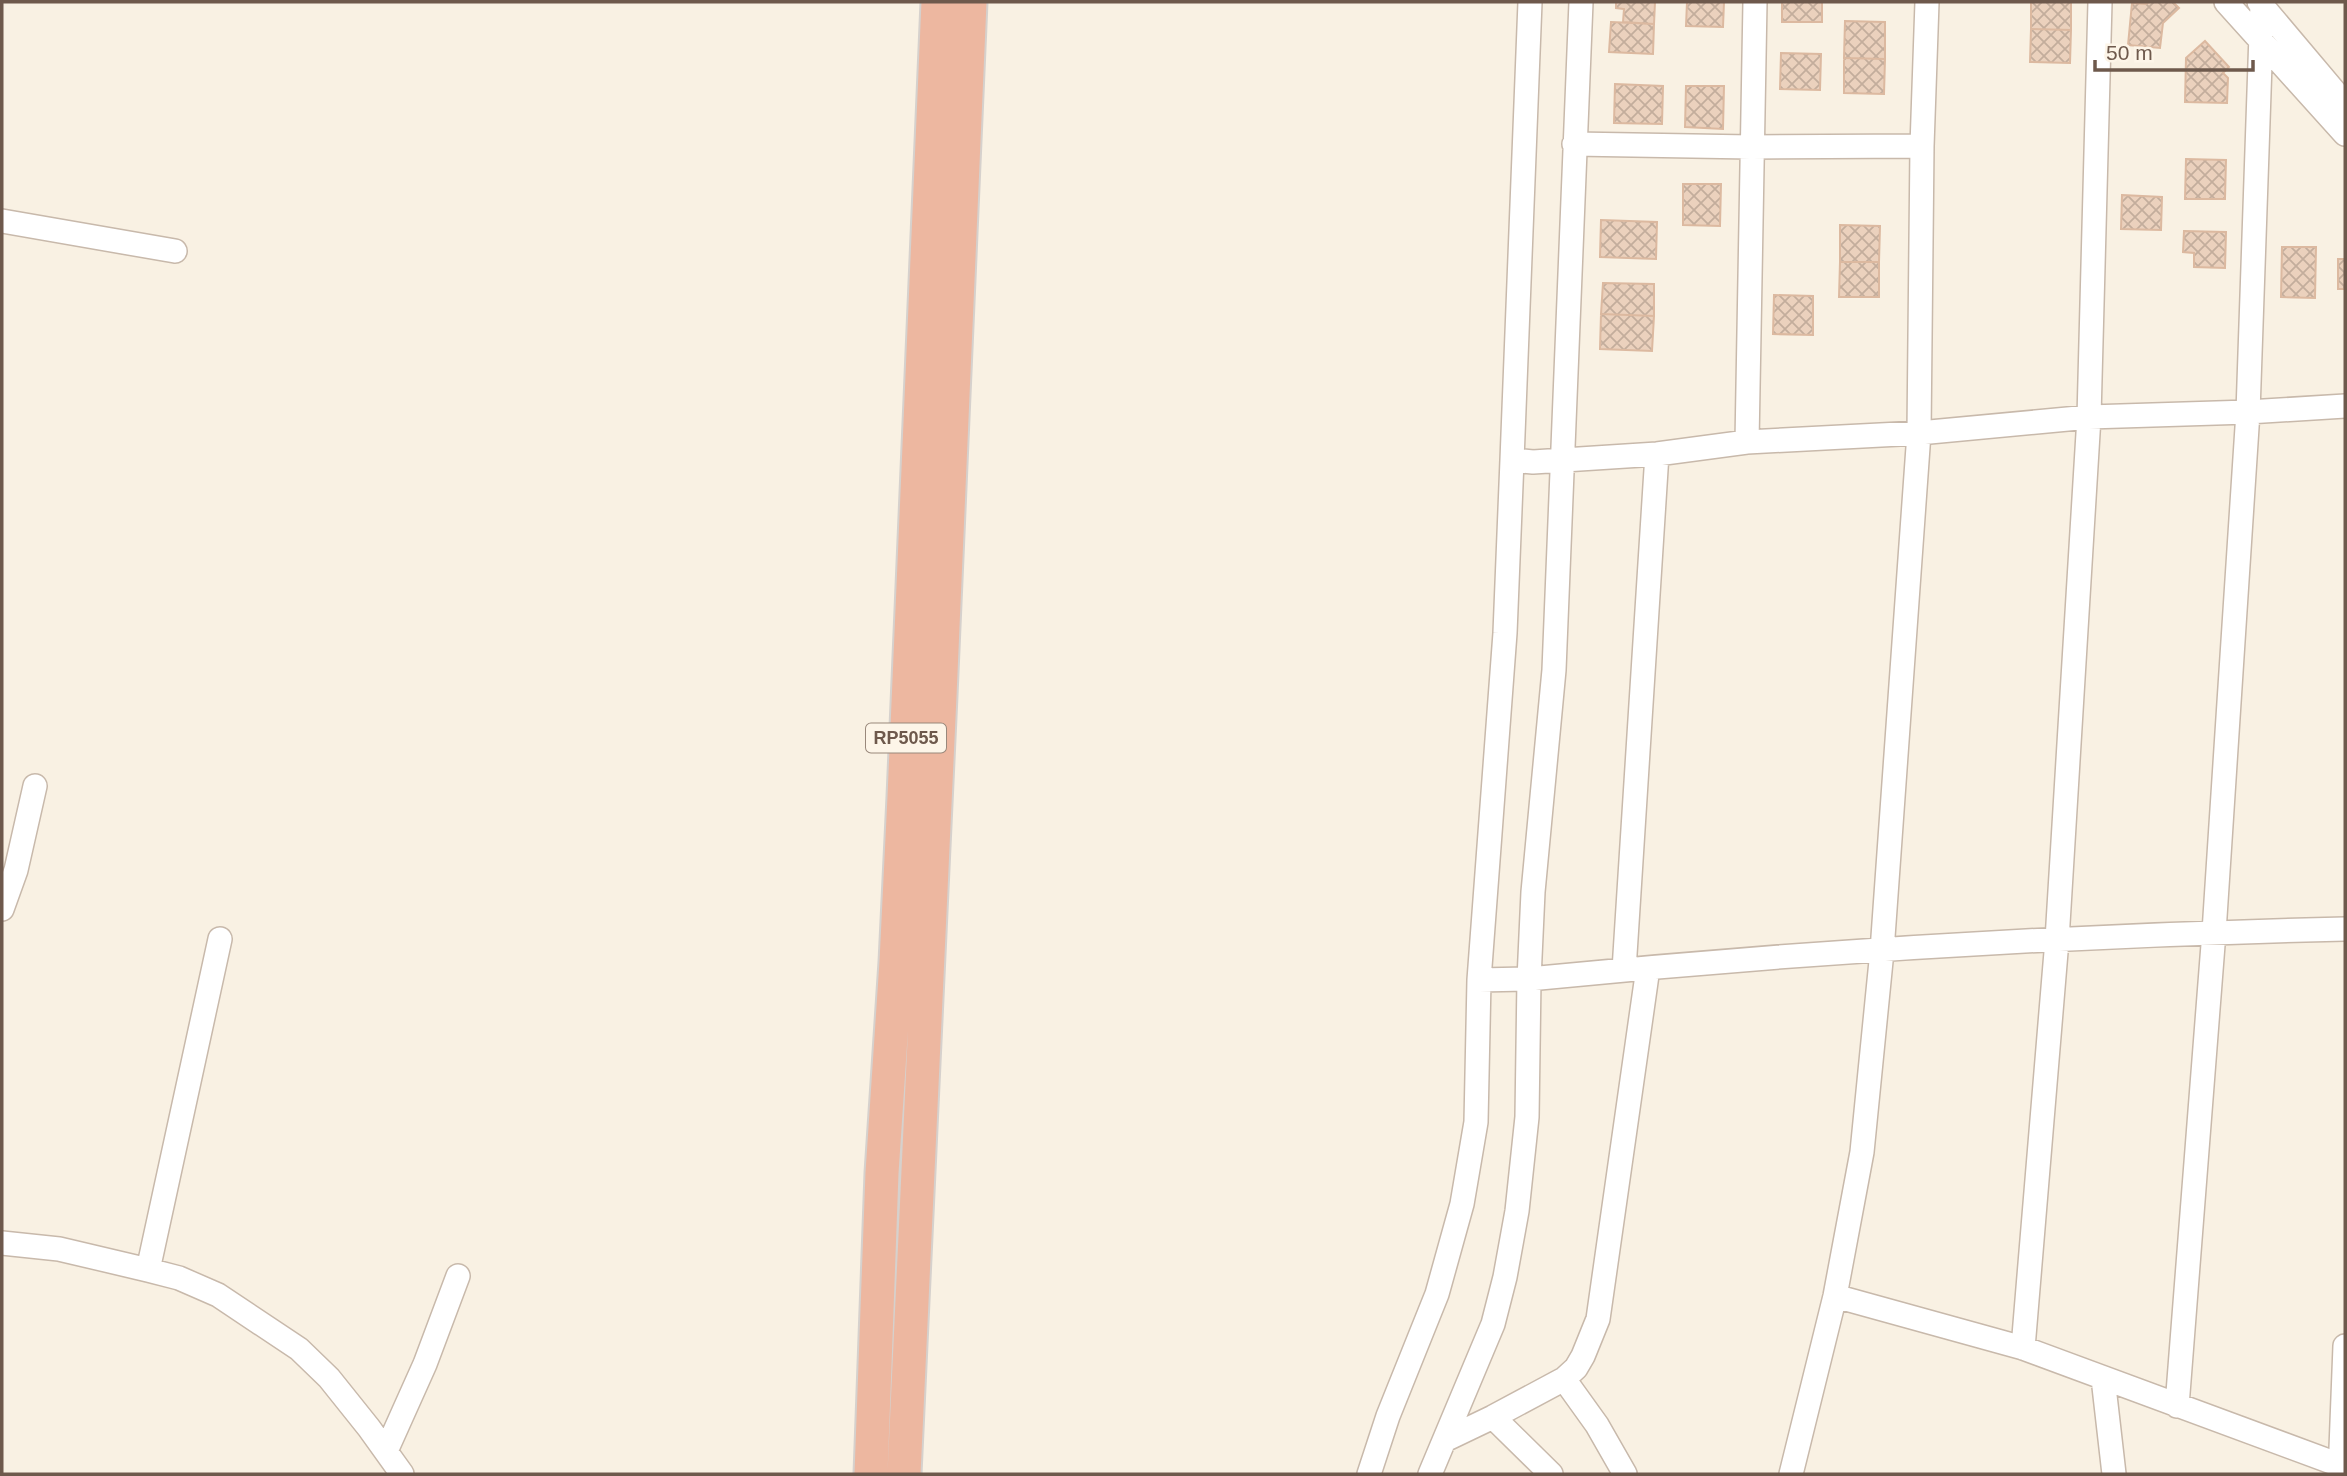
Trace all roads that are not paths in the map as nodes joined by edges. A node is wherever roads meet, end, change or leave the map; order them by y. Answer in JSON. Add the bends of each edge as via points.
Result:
{"nodes":[{"id":1,"x":938,"y":2,"type":"edge"},
{"id":2,"x":970,"y":2,"type":"edge"},
{"id":3,"x":1530,"y":2,"type":"edge"},
{"id":4,"x":1581,"y":2,"type":"edge"},
{"id":5,"x":1755,"y":2,"type":"edge"},
{"id":6,"x":1927,"y":2,"type":"edge"},
{"id":7,"x":2100,"y":2,"type":"edge"},
{"id":8,"x":2226,"y":2,"type":"edge"},
{"id":9,"x":2260,"y":3,"type":"edge"},
{"id":10,"x":2260,"y":41,"type":"junction"},
{"id":11,"x":2345,"y":104,"type":"edge"},
{"id":12,"x":2345,"y":134,"type":"edge"},
{"id":13,"x":1574,"y":144,"type":"junction"},
{"id":14,"x":1922,"y":146,"type":"junction"},
{"id":15,"x":1751,"y":147,"type":"junction"},
{"id":16,"x":2,"y":221,"type":"edge"},
{"id":17,"x":174,"y":251,"type":"dead end"},
{"id":18,"x":2345,"y":406,"type":"edge"},
{"id":19,"x":2248,"y":412,"type":"junction"},
{"id":20,"x":2089,"y":417,"type":"junction"},
{"id":21,"x":1919,"y":433,"type":"junction"},
{"id":22,"x":1747,"y":442,"type":"junction"},
{"id":23,"x":1657,"y":454,"type":"junction"},
{"id":24,"x":1563,"y":459,"type":"junction"},
{"id":25,"x":1512,"y":460,"type":"junction"},
{"id":26,"x":35,"y":786,"type":"dead end"},
{"id":27,"x":2,"y":909,"type":"edge"},
{"id":28,"x":2345,"y":929,"type":"edge"},
{"id":29,"x":2214,"y":932,"type":"junction"},
{"id":30,"x":220,"y":939,"type":"dead end"},
{"id":31,"x":2057,"y":940,"type":"junction"},
{"id":32,"x":1882,"y":951,"type":"junction"},
{"id":33,"x":1648,"y":968,"type":"junction"},
{"id":34,"x":1624,"y":970,"type":"junction"},
{"id":35,"x":1529,"y":979,"type":"junction"},
{"id":36,"x":1479,"y":980,"type":"junction"},
{"id":37,"x":2,"y":1243,"type":"edge"},
{"id":38,"x":148,"y":1270,"type":"junction"},
{"id":39,"x":458,"y":1276,"type":"dead end"},
{"id":40,"x":1835,"y":1296,"type":"junction"},
{"id":41,"x":2345,"y":1346,"type":"edge"},
{"id":42,"x":2023,"y":1348,"type":"junction"},
{"id":43,"x":2103,"y":1378,"type":"junction"},
{"id":44,"x":1564,"y":1379,"type":"junction"},
{"id":45,"x":2177,"y":1406,"type":"junction"},
{"id":46,"x":1493,"y":1417,"type":"junction"},
{"id":47,"x":1444,"y":1440,"type":"junction"},
{"id":48,"x":386,"y":1451,"type":"junction"},
{"id":49,"x":2342,"y":1469,"type":"edge"},
{"id":50,"x":402,"y":1474,"type":"edge"},
{"id":51,"x":871,"y":1474,"type":"edge"},
{"id":52,"x":904,"y":1474,"type":"edge"},
{"id":53,"x":1369,"y":1474,"type":"edge"},
{"id":54,"x":1430,"y":1474,"type":"edge"},
{"id":55,"x":1551,"y":1474,"type":"edge"},
{"id":56,"x":1625,"y":1474,"type":"edge"},
{"id":57,"x":1791,"y":1474,"type":"edge"},
{"id":58,"x":2113,"y":1474,"type":"edge"}],
"edges":[{"from":1,"to":51,"type":"highway","number":"RP5055"},
{"from":2,"to":52,"type":"highway","number":"RP5055"},
{"from":3,"to":25,"type":"street"},
{"from":4,"to":13,"type":"street"},
{"from":5,"to":15,"type":"street"},
{"from":6,"to":14,"type":"street"},
{"from":7,"to":20,"type":"street"},
{"from":8,"to":10,"type":"street"},
{"from":9,"to":10,"type":"street"},
{"from":9,"to":11,"type":"street"},
{"from":10,"to":12,"type":"street"},
{"from":10,"to":19,"type":"street"},
{"from":13,"to":15,"type":"street"},
{"from":13,"to":24,"type":"street"},
{"from":14,"to":15,"type":"street"},
{"from":14,"to":21,"type":"street"},
{"from":15,"to":22,"type":"street"},
{"from":16,"to":17,"type":"street"},
{"from":18,"to":19,"type":"street"},
{"from":19,"to":20,"type":"street"},
{"from":19,"to":29,"type":"street"},
{"from":20,"to":21,"type":"street"},
{"from":20,"to":31,"type":"street"},
{"from":21,"to":22,"type":"street"},
{"from":21,"to":32,"type":"street"},
{"from":22,"to":23,"type":"street"},
{"from":23,"to":24,"type":"street"},
{"from":23,"to":34,"type":"street"},
{"from":24,"to":25,"type":"street"},
{"from":24,"to":35,"type":"street","via":[[1554,670]]},
{"from":25,"to":36,"type":"street","via":[[1505,633]]},
{"from":26,"to":27,"type":"street"},
{"from":28,"to":29,"type":"street"},
{"from":29,"to":31,"type":"street"},
{"from":29,"to":45,"type":"street"},
{"from":30,"to":38,"type":"street"},
{"from":31,"to":32,"type":"street"},
{"from":31,"to":42,"type":"street"},
{"from":32,"to":33,"type":"street"},
{"from":32,"to":40,"type":"street","via":[[1862,1152]]},
{"from":33,"to":34,"type":"street"},
{"from":33,"to":44,"type":"street","via":[[1598,1319],[1583,1356]]},
{"from":34,"to":35,"type":"street"},
{"from":35,"to":36,"type":"street"},
{"from":35,"to":47,"type":"street","via":[[1527,1117],[1515,1224],[1493,1324]]},
{"from":36,"to":53,"type":"street","via":[[1476,1122],[1462,1205],[1437,1294]]},
{"from":37,"to":38,"type":"street"},
{"from":38,"to":48,"type":"street","via":[[218,1295],[299,1349],[329,1378]]},
{"from":39,"to":48,"type":"street"},
{"from":40,"to":42,"type":"street"},
{"from":40,"to":57,"type":"street"},
{"from":41,"to":49,"type":"street"},
{"from":42,"to":43,"type":"street"},
{"from":43,"to":45,"type":"street"},
{"from":43,"to":58,"type":"street"},
{"from":44,"to":46,"type":"street"},
{"from":44,"to":56,"type":"street"},
{"from":45,"to":49,"type":"street"},
{"from":46,"to":47,"type":"street"},
{"from":46,"to":55,"type":"street"},
{"from":47,"to":54,"type":"street"},
{"from":48,"to":50,"type":"street"}]}
